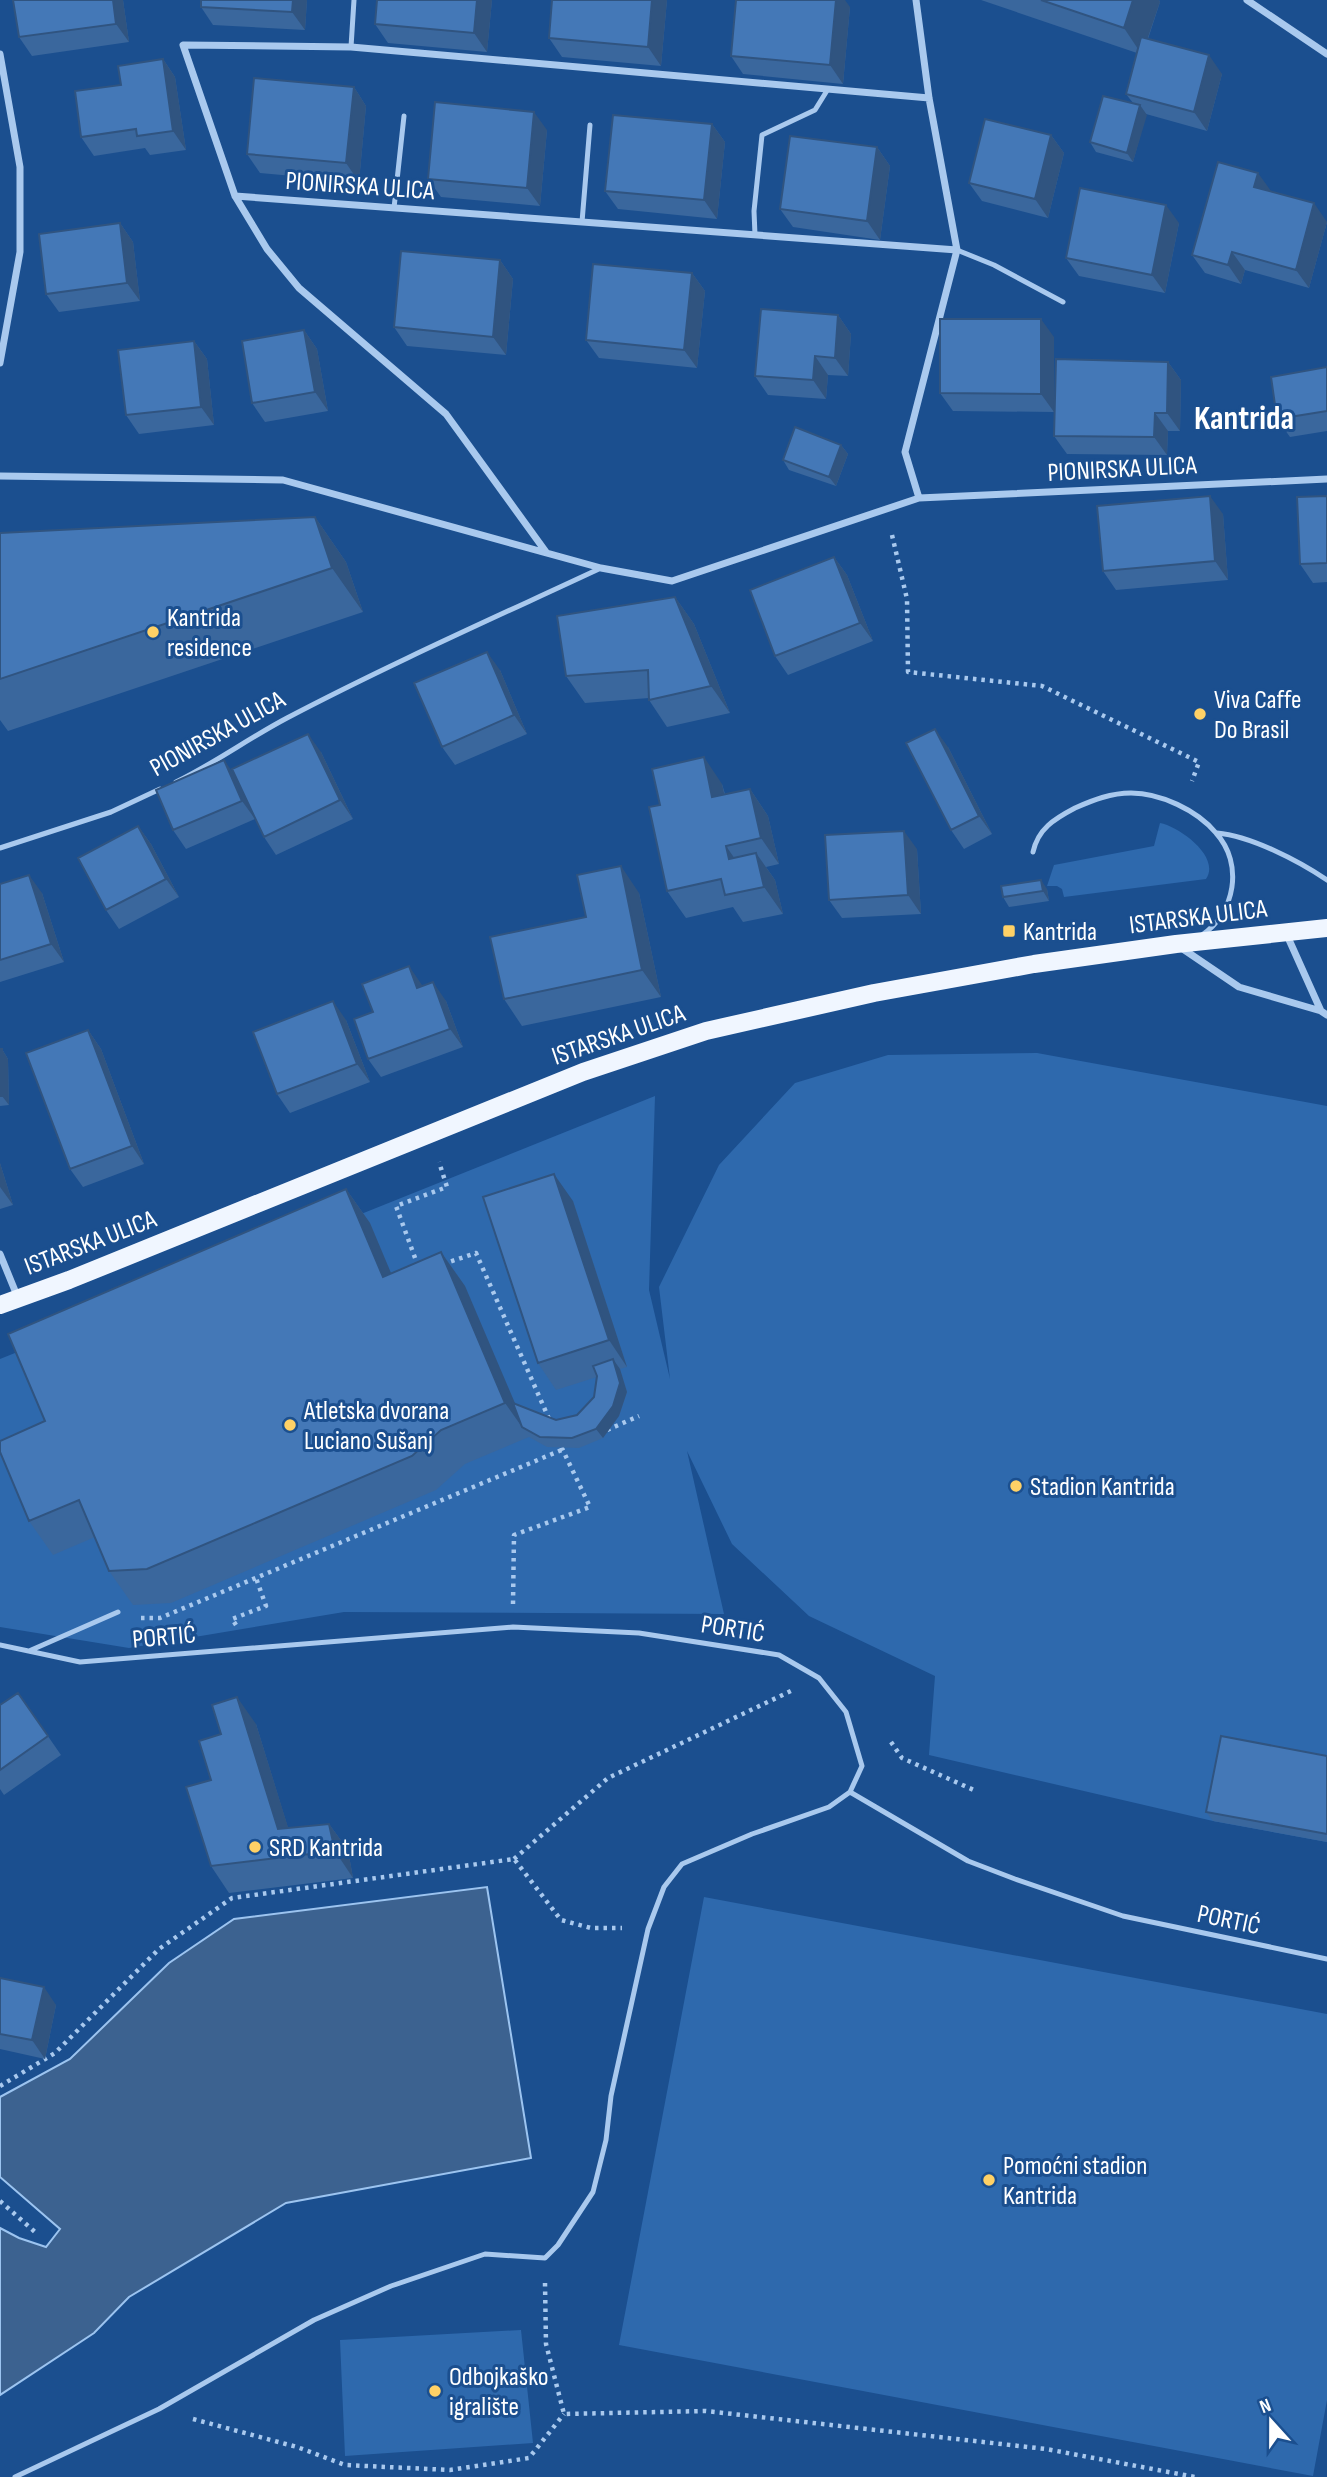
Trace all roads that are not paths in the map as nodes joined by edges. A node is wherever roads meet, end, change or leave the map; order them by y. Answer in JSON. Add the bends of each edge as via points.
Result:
{"nodes":[{"id":1,"x":354,"y":0,"type":"edge"},
{"id":2,"x":916,"y":0,"type":"edge"},
{"id":3,"x":1247,"y":0,"type":"edge"},
{"id":4,"x":351,"y":47,"type":"junction"},
{"id":5,"x":0,"y":54,"type":"edge"},
{"id":6,"x":1327,"y":54,"type":"edge"},
{"id":7,"x":828,"y":89,"type":"junction"},
{"id":8,"x":929,"y":98,"type":"junction"},
{"id":9,"x":404,"y":116,"type":"dead end"},
{"id":10,"x":590,"y":125,"type":"dead end"},
{"id":11,"x":235,"y":196,"type":"junction"},
{"id":12,"x":394,"y":208,"type":"junction"},
{"id":13,"x":582,"y":222,"type":"junction"},
{"id":14,"x":755,"y":235,"type":"junction"},
{"id":15,"x":957,"y":250,"type":"junction"},
{"id":16,"x":1063,"y":302,"type":"dead end"},
{"id":17,"x":1,"y":349,"type":"edge"},
{"id":18,"x":0,"y":363,"type":"edge"},
{"id":19,"x":0,"y":476,"type":"edge"},
{"id":20,"x":1327,"y":479,"type":"edge"},
{"id":21,"x":919,"y":498,"type":"junction"},
{"id":22,"x":546,"y":552,"type":"junction"},
{"id":23,"x":601,"y":568,"type":"junction"},
{"id":24,"x":1217,"y":833,"type":"junction"},
{"id":25,"x":0,"y":848,"type":"edge"},
{"id":26,"x":1033,"y":852,"type":"dead end"},
{"id":27,"x":1327,"y":880,"type":"edge"},
{"id":28,"x":1327,"y":928,"type":"edge"},
{"id":29,"x":1286,"y":932,"type":"junction"},
{"id":30,"x":1184,"y":943,"type":"junction"},
{"id":31,"x":1324,"y":1013,"type":"edge"},
{"id":32,"x":0,"y":1254,"type":"edge"},
{"id":33,"x":18,"y":1298,"type":"junction"},
{"id":34,"x":0,"y":1306,"type":"edge"},
{"id":35,"x":118,"y":1612,"type":"dead end"},
{"id":36,"x":0,"y":1646,"type":"edge"},
{"id":37,"x":29,"y":1651,"type":"junction"},
{"id":38,"x":849,"y":1792,"type":"junction"},
{"id":39,"x":1327,"y":1959,"type":"edge"},
{"id":40,"x":15,"y":2477,"type":"edge"}],
"edges":[{"from":1,"to":4,"type":"lane"},
{"from":2,"to":8,"type":"street"},
{"from":3,"to":6,"type":"street"},
{"from":4,"to":7,"type":"street"},
{"from":4,"to":11,"type":"street","via":[[183,44]]},
{"from":5,"to":17,"type":"street","via":[[20,167],[20,252]]},
{"from":7,"to":8,"type":"street"},
{"from":7,"to":14,"type":"lane","via":[[815,110],[762,135]]},
{"from":8,"to":15,"type":"street"},
{"from":9,"to":12,"type":"lane"},
{"from":10,"to":13,"type":"lane"},
{"from":11,"to":12,"type":"street","name":"PIONIRSKA ULICA"},
{"from":11,"to":22,"type":"street","via":[[299,288],[446,414]]},
{"from":12,"to":13,"type":"street","name":"PIONIRSKA ULICA"},
{"from":13,"to":14,"type":"street","name":"PIONIRSKA ULICA"},
{"from":14,"to":15,"type":"street","name":"PIONIRSKA ULICA"},
{"from":15,"to":16,"type":"lane"},
{"from":15,"to":21,"type":"street","via":[[905,452]]},
{"from":17,"to":18,"type":"street"},
{"from":19,"to":22,"type":"street","name":"PIONIRSKA ULICA","via":[[283,480]]},
{"from":20,"to":21,"type":"street","name":"PIONIRSKA ULICA"},
{"from":21,"to":23,"type":"street","name":"PIONIRSKA ULICA","via":[[672,582]]},
{"from":22,"to":23,"type":"street","name":"PIONIRSKA ULICA"},
{"from":23,"to":25,"type":"lane","name":"PIONIRSKA ULICA","via":[[331,695],[171,784],[111,811]]},
{"from":24,"to":26,"type":"lane","via":[[1172,803],[1146,794],[1123,793],[1065,813],[1042,831]]},
{"from":24,"to":27,"type":"lane","via":[[1245,839]]},
{"from":24,"to":30,"type":"lane","via":[[1231,863],[1232,890],[1221,918],[1208,932]]},
{"from":28,"to":29,"type":"main road","name":"ISTARSKA ULICA"},
{"from":29,"to":30,"type":"main road","name":"ISTARSKA ULICA"},
{"from":29,"to":31,"type":"street"},
{"from":30,"to":31,"type":"street","via":[[1239,987]]},
{"from":30,"to":33,"type":"main road","name":"ISTARSKA ULICA","via":[[874,993],[670,1042],[583,1072]]},
{"from":32,"to":33,"type":"street"},
{"from":33,"to":34,"type":"main road","name":"ISTARSKA ULICA"},
{"from":35,"to":37,"type":"lane"},
{"from":36,"to":37,"type":"lane","name":"PORTIĆ"},
{"from":37,"to":38,"type":"lane","name":"PORTIĆ","via":[[80,1662],[513,1627],[639,1633],[779,1655],[819,1678],[846,1712],[862,1766]]},
{"from":38,"to":39,"type":"lane","name":"PORTIĆ","via":[[968,1861],[1015,1879],[1123,1916]]},
{"from":38,"to":40,"type":"lane","via":[[829,1807],[682,1864],[664,1887],[648,1929],[593,2192],[545,2258],[485,2254],[391,2286],[314,2320],[159,2409]]}]}
